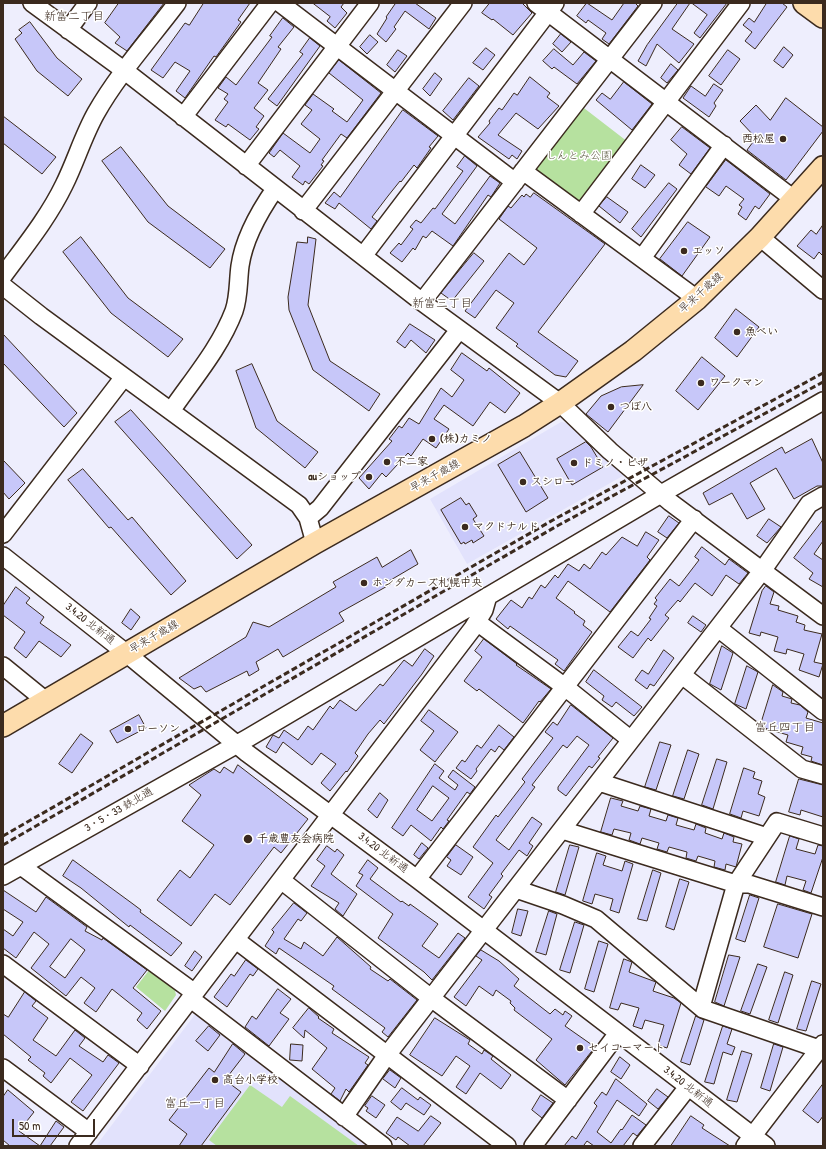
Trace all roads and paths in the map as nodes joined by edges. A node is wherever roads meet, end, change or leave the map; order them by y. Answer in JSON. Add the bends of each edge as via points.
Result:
{"nodes":[{"id":1,"x":32,"y":3,"type":"edge"},
{"id":2,"x":88,"y":3,"type":"edge"},
{"id":3,"x":177,"y":3,"type":"edge"},
{"id":4,"x":270,"y":3,"type":"edge"},
{"id":5,"x":280,"y":3,"type":"edge"},
{"id":6,"x":370,"y":3,"type":"edge"},
{"id":7,"x":463,"y":3,"type":"edge"},
{"id":8,"x":653,"y":3,"type":"edge"},
{"id":9,"x":741,"y":3,"type":"edge"},
{"id":10,"x":804,"y":3,"type":"edge"},
{"id":11,"x":547,"y":6,"type":"edge"},
{"id":12,"x":823,"y":17,"type":"edge"},
{"id":13,"x":68,"y":30,"type":"junction"},
{"id":14,"x":337,"y":47,"type":"junction"},
{"id":15,"x":610,"y":58,"type":"junction"},
{"id":16,"x":125,"y":71,"type":"junction"},
{"id":17,"x":396,"y":92,"type":"junction"},
{"id":18,"x":668,"y":102,"type":"junction"},
{"id":19,"x":183,"y":117,"type":"junction"},
{"id":20,"x":454,"y":137,"type":"junction"},
{"id":21,"x":724,"y":145,"type":"junction"},
{"id":22,"x":246,"y":166,"type":"junction"},
{"id":23,"x":823,"y":167,"type":"edge"},
{"id":24,"x":519,"y":176,"type":"junction"},
{"id":25,"x":275,"y":189,"type":"junction"},
{"id":26,"x":795,"y":200,"type":"junction"},
{"id":27,"x":303,"y":211,"type":"junction"},
{"id":28,"x":581,"y":214,"type":"junction"},
{"id":29,"x":760,"y":237,"type":"junction"},
{"id":30,"x":363,"y":256,"type":"junction"},
{"id":31,"x":642,"y":258,"type":"junction"},
{"id":32,"x":3,"y":276,"type":"edge"},
{"id":33,"x":3,"y":286,"type":"edge"},
{"id":34,"x":822,"y":288,"type":"edge"},
{"id":35,"x":697,"y":299,"type":"junction"},
{"id":36,"x":422,"y":302,"type":"junction"},
{"id":37,"x":459,"y":330,"type":"junction"},
{"id":38,"x":124,"y":377,"type":"junction"},
{"id":39,"x":823,"y":401,"type":"edge"},
{"id":40,"x":560,"y":403,"type":"junction"},
{"id":41,"x":171,"y":411,"type":"junction"},
{"id":42,"x":661,"y":494,"type":"junction"},
{"id":43,"x":822,"y":500,"type":"edge"},
{"id":44,"x":308,"y":518,"type":"junction"},
{"id":45,"x":694,"y":519,"type":"junction"},
{"id":46,"x":3,"y":534,"type":"edge"},
{"id":47,"x":315,"y":542,"type":"junction"},
{"id":48,"x":3,"y":556,"type":"edge"},
{"id":49,"x":762,"y":571,"type":"junction"},
{"id":50,"x":488,"y":596,"type":"junction"},
{"id":51,"x":823,"y":616,"type":"edge"},
{"id":52,"x":477,"y":622,"type":"junction"},
{"id":53,"x":718,"y":628,"type":"junction"},
{"id":54,"x":126,"y":653,"type":"junction"},
{"id":55,"x":3,"y":666,"type":"edge"},
{"id":56,"x":682,"y":675,"type":"junction"},
{"id":57,"x":566,"y":687,"type":"junction"},
{"id":58,"x":46,"y":700,"type":"junction"},
{"id":59,"x":823,"y":711,"type":"edge"},
{"id":60,"x":3,"y":726,"type":"edge"},
{"id":61,"x":631,"y":740,"type":"junction"},
{"id":62,"x":236,"y":744,"type":"junction"},
{"id":63,"x":823,"y":775,"type":"edge"},
{"id":64,"x":599,"y":782,"type":"junction"},
{"id":65,"x":331,"y":815,"type":"junction"},
{"id":66,"x":562,"y":830,"type":"junction"},
{"id":67,"x":823,"y":836,"type":"edge"},
{"id":68,"x":767,"y":837,"type":"junction"},
{"id":69,"x":21,"y":866,"type":"junction"},
{"id":70,"x":3,"y":876,"type":"edge"},
{"id":71,"x":417,"y":879,"type":"junction"},
{"id":72,"x":281,"y":880,"type":"junction"},
{"id":73,"x":736,"y":884,"type":"junction"},
{"id":74,"x":516,"y":889,"type":"junction"},
{"id":75,"x":823,"y":907,"type":"edge"},
{"id":76,"x":483,"y":930,"type":"junction"},
{"id":77,"x":236,"y":940,"type":"junction"},
{"id":78,"x":4,"y":966,"type":"edge"},
{"id":79,"x":193,"y":996,"type":"junction"},
{"id":80,"x":431,"y":998,"type":"junction"},
{"id":81,"x":701,"y":1007,"type":"junction"},
{"id":82,"x":618,"y":1033,"type":"junction"},
{"id":83,"x":821,"y":1046,"type":"edge"},
{"id":84,"x":387,"y":1055,"type":"junction"},
{"id":85,"x":140,"y":1066,"type":"junction"},
{"id":86,"x":3,"y":1068,"type":"edge"},
{"id":87,"x":688,"y":1087,"type":"junction"},
{"id":88,"x":568,"y":1100,"type":"junction"},
{"id":89,"x":344,"y":1117,"type":"junction"},
{"id":90,"x":89,"y":1132,"type":"junction"},
{"id":91,"x":748,"y":1141,"type":"edge"},
{"id":92,"x":78,"y":1146,"type":"edge"},
{"id":93,"x":383,"y":1146,"type":"edge"},
{"id":94,"x":507,"y":1146,"type":"edge"},
{"id":95,"x":533,"y":1146,"type":"edge"},
{"id":96,"x":642,"y":1146,"type":"edge"},
{"id":97,"x":766,"y":1146,"type":"edge"}],
"edges":[{"from":1,"to":13,"type":"street"},
{"from":2,"to":13,"type":"street"},
{"from":3,"to":16,"type":"street"},
{"from":4,"to":19,"type":"street"},
{"from":5,"to":14,"type":"street"},
{"from":6,"to":14,"type":"street"},
{"from":7,"to":17,"type":"street"},
{"from":8,"to":15,"type":"street"},
{"from":9,"to":18,"type":"street"},
{"from":10,"to":12,"type":"main road"},
{"from":11,"to":15,"type":"street"},
{"from":11,"to":20,"type":"street"},
{"from":13,"to":16,"type":"street"},
{"from":14,"to":17,"type":"street"},
{"from":14,"to":22,"type":"street"},
{"from":15,"to":18,"type":"street"},
{"from":15,"to":24,"type":"street"},
{"from":16,"to":19,"type":"street"},
{"from":16,"to":32,"type":"street","via":[[110,90],[85,132],[72,167],[53,205]]},
{"from":17,"to":20,"type":"street"},
{"from":17,"to":27,"type":"street"},
{"from":18,"to":21,"type":"street"},
{"from":18,"to":28,"type":"street"},
{"from":19,"to":22,"type":"street"},
{"from":20,"to":24,"type":"street"},
{"from":20,"to":30,"type":"street"},
{"from":21,"to":26,"type":"street"},
{"from":21,"to":31,"type":"street"},
{"from":22,"to":25,"type":"street"},
{"from":23,"to":26,"type":"main road","name":"早来千歳線"},
{"from":24,"to":28,"type":"street"},
{"from":24,"to":36,"type":"street"},
{"from":25,"to":27,"type":"street"},
{"from":25,"to":41,"type":"street","via":[[260,211],[245,246],[234,310],[225,331],[215,350]]},
{"from":26,"to":29,"type":"main road","name":"早来千歳線"},
{"from":27,"to":30,"type":"street"},
{"from":28,"to":31,"type":"street"},
{"from":29,"to":34,"type":"street"},
{"from":29,"to":35,"type":"main road","name":"早来千歳線"},
{"from":30,"to":36,"type":"street"},
{"from":31,"to":35,"type":"street"},
{"from":33,"to":38,"type":"street"},
{"from":35,"to":40,"type":"main road","name":"早来千歳線","via":[[633,351]]},
{"from":36,"to":37,"type":"street"},
{"from":37,"to":40,"type":"street"},
{"from":37,"to":44,"type":"street","via":[[320,508]]},
{"from":38,"to":41,"type":"street"},
{"from":38,"to":46,"type":"street"},
{"from":39,"to":42,"type":"street","name":"3・5・33 鉄北通"},
{"from":40,"to":42,"type":"street","via":[[610,451]]},
{"from":40,"to":47,"type":"main road","name":"早来千歳線","via":[[524,426]]},
{"from":41,"to":44,"type":"street","via":[[299,505]]},
{"from":42,"to":45,"type":"street"},
{"from":42,"to":50,"type":"street","name":"3・5・33 鉄北通"},
{"from":43,"to":49,"type":"street","via":[[809,504]]},
{"from":44,"to":47,"type":"street"},
{"from":45,"to":49,"type":"street"},
{"from":45,"to":57,"type":"street"},
{"from":47,"to":54,"type":"main road","name":"早来千歳線"},
{"from":48,"to":54,"type":"street","name":"3.4.20 北新通"},
{"from":49,"to":51,"type":"street"},
{"from":49,"to":53,"type":"street"},
{"from":50,"to":52,"type":"street"},
{"from":50,"to":62,"type":"street","name":"3・5・33 鉄北通"},
{"from":52,"to":57,"type":"street"},
{"from":52,"to":65,"type":"street"},
{"from":53,"to":56,"type":"street"},
{"from":53,"to":59,"type":"street"},
{"from":54,"to":58,"type":"main road","name":"早来千歳線"},
{"from":54,"to":62,"type":"street","name":"3.4.20 北新通"},
{"from":55,"to":58,"type":"street"},
{"from":56,"to":61,"type":"street"},
{"from":56,"to":63,"type":"street","via":[[802,769]]},
{"from":57,"to":61,"type":"street"},
{"from":57,"to":71,"type":"street"},
{"from":58,"to":60,"type":"main road","name":"早来千歳線"},
{"from":61,"to":64,"type":"street"},
{"from":62,"to":65,"type":"street","name":"3.4.20 北新通"},
{"from":62,"to":69,"type":"street","name":"3・5・33 鉄北通"},
{"from":64,"to":66,"type":"street"},
{"from":64,"to":68,"type":"street"},
{"from":65,"to":71,"type":"street","name":"3.4.20 北新通"},
{"from":65,"to":72,"type":"street"},
{"from":66,"to":73,"type":"street"},
{"from":66,"to":74,"type":"street"},
{"from":67,"to":68,"type":"street","via":[[777,822]]},
{"from":68,"to":73,"type":"street"},
{"from":69,"to":70,"type":"street","name":"3・5・33 鉄北通"},
{"from":69,"to":79,"type":"street"},
{"from":71,"to":76,"type":"street","name":"3.4.20 北新通"},
{"from":72,"to":77,"type":"street"},
{"from":72,"to":80,"type":"street"},
{"from":73,"to":75,"type":"street","via":[[749,884]]},
{"from":73,"to":81,"type":"street"},
{"from":74,"to":76,"type":"street"},
{"from":74,"to":81,"type":"street","via":[[596,919]]},
{"from":76,"to":80,"type":"street"},
{"from":76,"to":82,"type":"street","name":"3.4.20 北新通"},
{"from":77,"to":79,"type":"street"},
{"from":77,"to":84,"type":"street"},
{"from":78,"to":85,"type":"street"},
{"from":79,"to":85,"type":"street"},
{"from":79,"to":89,"type":"street"},
{"from":80,"to":84,"type":"street"},
{"from":80,"to":88,"type":"street"},
{"from":81,"to":83,"type":"street"},
{"from":82,"to":87,"type":"street","name":"3.4.20 北新通"},
{"from":82,"to":88,"type":"street"},
{"from":83,"to":91,"type":"street"},
{"from":84,"to":89,"type":"street"},
{"from":84,"to":94,"type":"street"},
{"from":85,"to":90,"type":"street"},
{"from":86,"to":90,"type":"street"},
{"from":87,"to":91,"type":"street","name":"3.4.20 北新通"},
{"from":87,"to":96,"type":"street"},
{"from":88,"to":95,"type":"street"},
{"from":89,"to":93,"type":"street"},
{"from":90,"to":92,"type":"street"},
{"from":91,"to":97,"type":"street","name":"3.4.20 北新通"}]}
